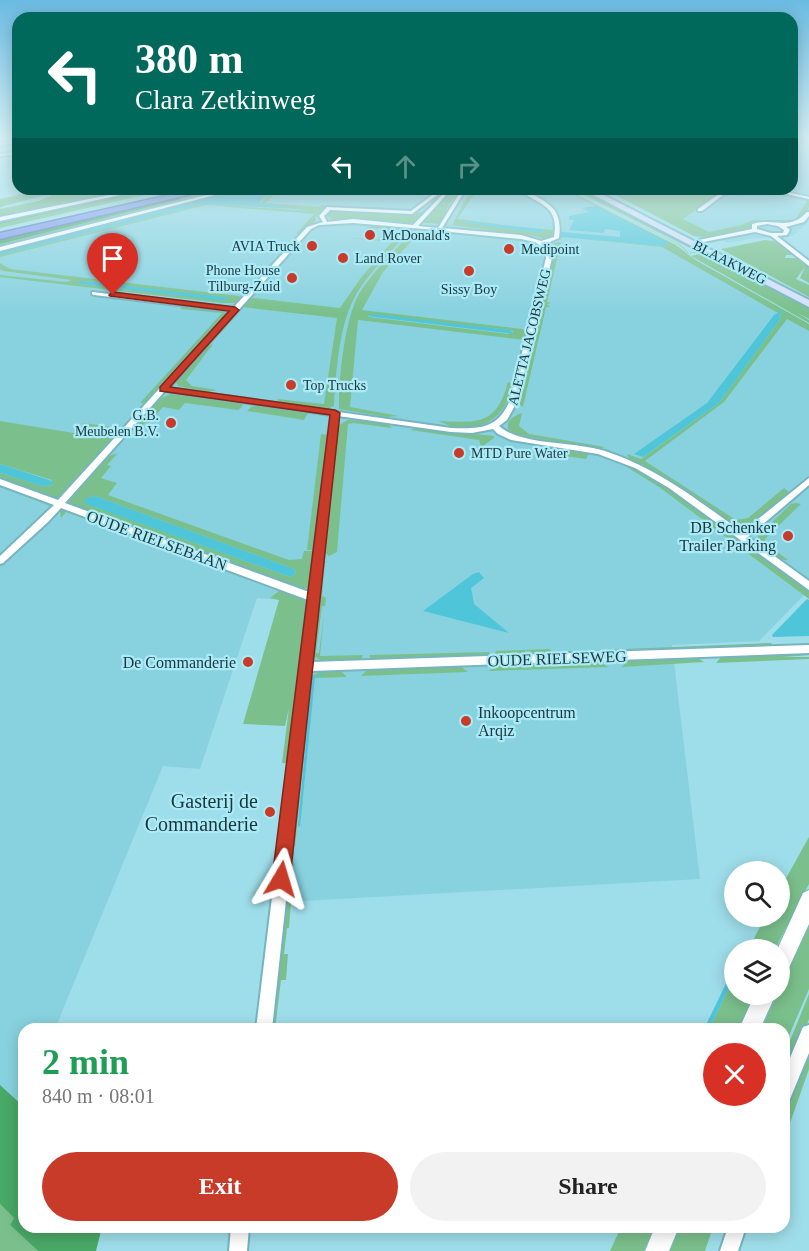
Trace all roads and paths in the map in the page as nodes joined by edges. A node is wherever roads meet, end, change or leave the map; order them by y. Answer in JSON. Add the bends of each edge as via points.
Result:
{"nodes":[{"id":1,"x":110,"y":196,"type":"edge"},
{"id":2,"x":153,"y":196,"type":"edge"},
{"id":3,"x":175,"y":196,"type":"edge"},
{"id":4,"x":207,"y":196,"type":"edge"},
{"id":5,"x":433,"y":196,"type":"edge"},
{"id":6,"x":441,"y":196,"type":"edge"},
{"id":7,"x":460,"y":196,"type":"edge"},
{"id":8,"x":464,"y":196,"type":"edge"},
{"id":9,"x":532,"y":196,"type":"edge"},
{"id":10,"x":602,"y":196,"type":"edge"},
{"id":11,"x":612,"y":196,"type":"edge"},
{"id":12,"x":719,"y":196,"type":"edge"},
{"id":13,"x":700,"y":210,"type":"dead end"},
{"id":14,"x":809,"y":213,"type":"edge"},
{"id":15,"x":0,"y":219,"type":"edge"},
{"id":16,"x":344,"y":221,"type":"junction"},
{"id":17,"x":326,"y":222,"type":"junction"},
{"id":18,"x":415,"y":226,"type":"junction"},
{"id":19,"x":782,"y":226,"type":"junction"},
{"id":20,"x":443,"y":230,"type":"junction"},
{"id":21,"x":755,"y":230,"type":"junction"},
{"id":22,"x":0,"y":231,"type":"edge"},
{"id":23,"x":762,"y":233,"type":"junction"},
{"id":24,"x":772,"y":235,"type":"junction"},
{"id":25,"x":781,"y":235,"type":"junction"},
{"id":26,"x":0,"y":236,"type":"edge"},
{"id":27,"x":542,"y":243,"type":"junction"},
{"id":28,"x":702,"y":243,"type":"junction"},
{"id":29,"x":0,"y":249,"type":"edge"},
{"id":30,"x":793,"y":250,"type":"junction"},
{"id":31,"x":809,"y":264,"type":"edge"},
{"id":32,"x":94,"y":292,"type":"dead end"},
{"id":33,"x":809,"y":299,"type":"edge"},
{"id":34,"x":809,"y":304,"type":"edge"},
{"id":35,"x":235,"y":310,"type":"junction"},
{"id":36,"x":164,"y":389,"type":"junction"},
{"id":37,"x":335,"y":413,"type":"junction"},
{"id":38,"x":494,"y":426,"type":"junction"},
{"id":39,"x":809,"y":481,"type":"edge"},
{"id":40,"x":0,"y":483,"type":"edge"},
{"id":41,"x":60,"y":504,"type":"junction"},
{"id":42,"x":742,"y":537,"type":"junction"},
{"id":43,"x":0,"y":561,"type":"edge"},
{"id":44,"x":809,"y":586,"type":"edge"},
{"id":45,"x":314,"y":598,"type":"junction"},
{"id":46,"x":809,"y":649,"type":"edge"},
{"id":47,"x":306,"y":667,"type":"junction"},
{"id":48,"x":808,"y":906,"type":"edge"},
{"id":49,"x":790,"y":944,"type":"edge"},
{"id":50,"x":761,"y":1005,"type":"edge"},
{"id":51,"x":265,"y":1023,"type":"edge"},
{"id":52,"x":753,"y":1023,"type":"edge"},
{"id":53,"x":809,"y":1032,"type":"edge"},
{"id":54,"x":790,"y":1078,"type":"edge"},
{"id":55,"x":240,"y":1233,"type":"edge"},
{"id":56,"x":664,"y":1233,"type":"edge"},
{"id":57,"x":735,"y":1233,"type":"edge"},
{"id":58,"x":238,"y":1251,"type":"edge"},
{"id":59,"x":657,"y":1251,"type":"edge"},
{"id":60,"x":729,"y":1251,"type":"edge"}],
"edges":[{"from":1,"to":15,"type":"street"},
{"from":2,"to":22,"type":"highway"},
{"from":3,"to":26,"type":"highway"},
{"from":4,"to":29,"type":"street"},
{"from":5,"to":17,"type":"street","via":[[412,213],[329,208],[321,216]]},
{"from":6,"to":18,"type":"street"},
{"from":7,"to":20,"type":"street"},
{"from":8,"to":20,"type":"street"},
{"from":9,"to":27,"type":"street","via":[[549,206],[557,219],[556,238]]},
{"from":10,"to":28,"type":"main road","name":"BLAAKWEG"},
{"from":11,"to":28,"type":"main road","name":"BLAAKWEG"},
{"from":12,"to":13,"type":"street"},
{"from":14,"to":19,"type":"street","via":[[802,222]]},
{"from":16,"to":17,"type":"street"},
{"from":16,"to":18,"type":"street"},
{"from":16,"to":20,"type":"street"},
{"from":17,"to":35,"type":"street","via":[[307,230]]},
{"from":18,"to":20,"type":"street"},
{"from":19,"to":21,"type":"street","via":[[760,223],[753,226]]},
{"from":19,"to":25,"type":"street","via":[[787,230]]},
{"from":20,"to":27,"type":"street"},
{"from":21,"to":23,"type":"street"},
{"from":21,"to":28,"type":"street"},
{"from":23,"to":24,"type":"street"},
{"from":23,"to":28,"type":"street"},
{"from":24,"to":25,"type":"street"},
{"from":24,"to":30,"type":"street"},
{"from":25,"to":30,"type":"street"},
{"from":27,"to":38,"type":"street","name":"ALETTA JACOBSWEG","via":[[550,256],[514,400],[510,414]]},
{"from":28,"to":33,"type":"main road","name":"BLAAKWEG"},
{"from":28,"to":34,"type":"main road","name":"BLAAKWEG"},
{"from":30,"to":31,"type":"street"},
{"from":32,"to":35,"type":"street"},
{"from":35,"to":36,"type":"street"},
{"from":36,"to":37,"type":"street"},
{"from":36,"to":41,"type":"street"},
{"from":37,"to":38,"type":"street","via":[[463,431]]},
{"from":37,"to":45,"type":"street"},
{"from":38,"to":42,"type":"street","via":[[514,438],[600,452],[639,466]]},
{"from":39,"to":42,"type":"street"},
{"from":40,"to":41,"type":"street","name":"OUDE RIELSEBAAN"},
{"from":41,"to":43,"type":"street"},
{"from":41,"to":45,"type":"street","name":"OUDE RIELSEBAAN"},
{"from":42,"to":44,"type":"street"},
{"from":45,"to":47,"type":"street"},
{"from":46,"to":47,"type":"street","name":"OUDE RIELSEWEG"},
{"from":47,"to":51,"type":"street"},
{"from":48,"to":49,"type":"street"},
{"from":50,"to":52,"type":"street"},
{"from":53,"to":54,"type":"street"},
{"from":55,"to":58,"type":"street"},
{"from":56,"to":59,"type":"street"},
{"from":57,"to":60,"type":"street"}]}
